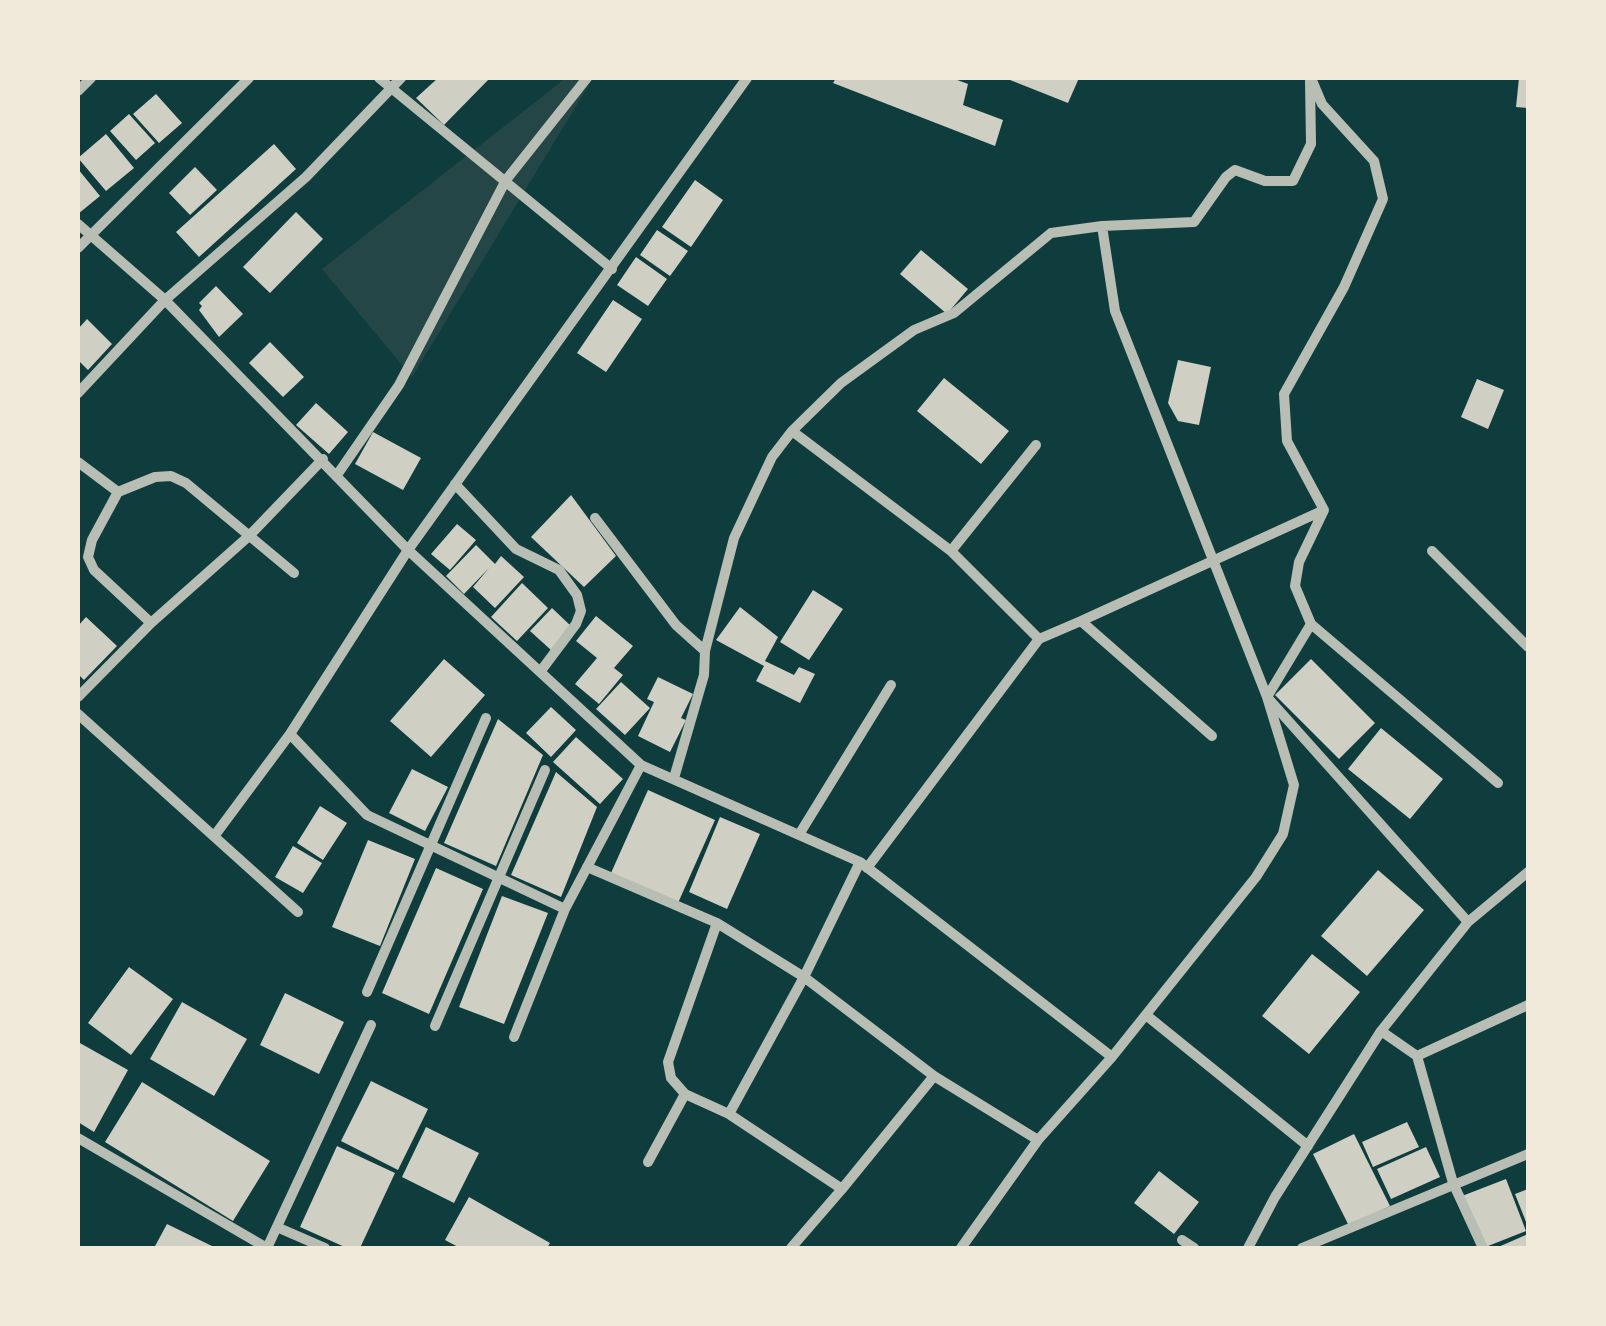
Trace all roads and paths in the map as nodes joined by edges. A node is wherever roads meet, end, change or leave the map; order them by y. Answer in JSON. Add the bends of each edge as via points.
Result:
{"nodes":[{"id":1,"x":90,"y":78,"type":"edge"},
{"id":2,"x":249,"y":78,"type":"edge"},
{"id":3,"x":379,"y":78,"type":"edge"},
{"id":4,"x":401,"y":78,"type":"edge"},
{"id":5,"x":587,"y":78,"type":"edge"},
{"id":6,"x":747,"y":78,"type":"edge"},
{"id":7,"x":1311,"y":78,"type":"edge"},
{"id":8,"x":389,"y":89,"type":"junction"},
{"id":9,"x":78,"y":91,"type":"edge"},
{"id":10,"x":506,"y":180,"type":"junction"},
{"id":11,"x":78,"y":224,"type":"edge"},
{"id":12,"x":1102,"y":226,"type":"junction"},
{"id":13,"x":90,"y":236,"type":"junction"},
{"id":14,"x":78,"y":248,"type":"edge"},
{"id":15,"x":612,"y":269,"type":"junction"},
{"id":16,"x":166,"y":300,"type":"junction"},
{"id":17,"x":78,"y":393,"type":"edge"},
{"id":18,"x":792,"y":431,"type":"junction"},
{"id":19,"x":1036,"y":445,"type":"dead end"},
{"id":20,"x":323,"y":459,"type":"junction"},
{"id":21,"x":78,"y":462,"type":"edge"},
{"id":22,"x":337,"y":475,"type":"junction"},
{"id":23,"x":455,"y":484,"type":"junction"},
{"id":24,"x":118,"y":492,"type":"junction"},
{"id":25,"x":1324,"y":510,"type":"junction"},
{"id":26,"x":595,"y":518,"type":"dead end"},
{"id":27,"x":249,"y":536,"type":"junction"},
{"id":28,"x":408,"y":550,"type":"junction"},
{"id":29,"x":952,"y":551,"type":"junction"},
{"id":30,"x":1432,"y":551,"type":"dead end"},
{"id":31,"x":1212,"y":559,"type":"junction"},
{"id":32,"x":294,"y":573,"type":"dead end"},
{"id":33,"x":1081,"y":621,"type":"junction"},
{"id":34,"x":151,"y":623,"type":"junction"},
{"id":35,"x":1311,"y":624,"type":"junction"},
{"id":36,"x":1040,"y":639,"type":"junction"},
{"id":37,"x":1528,"y":646,"type":"edge"},
{"id":38,"x":706,"y":651,"type":"junction"},
{"id":39,"x":540,"y":672,"type":"junction"},
{"id":40,"x":891,"y":685,"type":"dead end"},
{"id":41,"x":78,"y":697,"type":"edge"},
{"id":42,"x":1266,"y":697,"type":"junction"},
{"id":43,"x":78,"y":714,"type":"edge"},
{"id":44,"x":486,"y":718,"type":"dead end"},
{"id":45,"x":290,"y":734,"type":"junction"},
{"id":46,"x":1212,"y":736,"type":"dead end"},
{"id":47,"x":641,"y":765,"type":"junction"},
{"id":48,"x":544,"y":770,"type":"dead end"},
{"id":49,"x":674,"y":778,"type":"junction"},
{"id":50,"x":1498,"y":783,"type":"dead end"},
{"id":51,"x":800,"y":833,"type":"junction"},
{"id":52,"x":215,"y":835,"type":"junction"},
{"id":53,"x":430,"y":845,"type":"junction"},
{"id":54,"x":864,"y":865,"type":"junction"},
{"id":55,"x":587,"y":867,"type":"junction"},
{"id":56,"x":1528,"y":872,"type":"edge"},
{"id":57,"x":498,"y":877,"type":"junction"},
{"id":58,"x":564,"y":910,"type":"junction"},
{"id":59,"x":298,"y":912,"type":"dead end"},
{"id":60,"x":1468,"y":922,"type":"junction"},
{"id":61,"x":716,"y":923,"type":"junction"},
{"id":62,"x":804,"y":977,"type":"junction"},
{"id":63,"x":367,"y":992,"type":"dead end"},
{"id":64,"x":1528,"y":1006,"type":"edge"},
{"id":65,"x":1146,"y":1015,"type":"junction"},
{"id":66,"x":371,"y":1025,"type":"dead end"},
{"id":67,"x":436,"y":1026,"type":"dead end"},
{"id":68,"x":1382,"y":1031,"type":"junction"},
{"id":69,"x":514,"y":1036,"type":"dead end"},
{"id":70,"x":1417,"y":1056,"type":"junction"},
{"id":71,"x":1112,"y":1057,"type":"junction"},
{"id":72,"x":934,"y":1076,"type":"junction"},
{"id":73,"x":685,"y":1094,"type":"junction"},
{"id":74,"x":729,"y":1114,"type":"junction"},
{"id":75,"x":78,"y":1138,"type":"edge"},
{"id":76,"x":1038,"y":1140,"type":"junction"},
{"id":77,"x":1308,"y":1146,"type":"junction"},
{"id":78,"x":1528,"y":1154,"type":"edge"},
{"id":79,"x":648,"y":1162,"type":"dead end"},
{"id":80,"x":1454,"y":1184,"type":"junction"},
{"id":81,"x":842,"y":1189,"type":"junction"},
{"id":82,"x":279,"y":1228,"type":"junction"},
{"id":83,"x":1182,"y":1240,"type":"dead end"},
{"id":84,"x":267,"y":1248,"type":"edge"},
{"id":85,"x":325,"y":1248,"type":"edge"},
{"id":86,"x":791,"y":1248,"type":"edge"},
{"id":87,"x":961,"y":1248,"type":"edge"},
{"id":88,"x":1194,"y":1248,"type":"edge"},
{"id":89,"x":1248,"y":1248,"type":"edge"},
{"id":90,"x":1302,"y":1248,"type":"edge"},
{"id":91,"x":1482,"y":1248,"type":"edge"}],
"edges":[{"from":1,"to":9,"type":"street"},
{"from":2,"to":13,"type":"street"},
{"from":3,"to":8,"type":"street"},
{"from":4,"to":8,"type":"street"},
{"from":5,"to":10,"type":"street"},
{"from":6,"to":15,"type":"street"},
{"from":7,"to":12,"type":"street","via":[[1311,144],[1293,182],[1236,170],[1194,222]]},
{"from":7,"to":25,"type":"street","via":[[1322,104],[1374,161],[1382,199],[1344,288],[1284,394],[1287,441]]},
{"from":8,"to":10,"type":"street"},
{"from":8,"to":16,"type":"street","via":[[306,177]]},
{"from":10,"to":15,"type":"street"},
{"from":10,"to":22,"type":"street","via":[[398,385]]},
{"from":11,"to":13,"type":"street"},
{"from":12,"to":18,"type":"street","via":[[1051,233],[954,313],[914,330],[841,383]]},
{"from":12,"to":31,"type":"street","via":[[1116,310]]},
{"from":13,"to":14,"type":"street"},
{"from":13,"to":16,"type":"street"},
{"from":15,"to":23,"type":"street"},
{"from":16,"to":17,"type":"street"},
{"from":16,"to":20,"type":"street"},
{"from":18,"to":29,"type":"street"},
{"from":18,"to":38,"type":"street","via":[[772,456],[734,538]]},
{"from":19,"to":29,"type":"street"},
{"from":20,"to":22,"type":"street"},
{"from":20,"to":27,"type":"street"},
{"from":21,"to":24,"type":"street"},
{"from":22,"to":28,"type":"street"},
{"from":23,"to":28,"type":"street"},
{"from":23,"to":39,"type":"street","via":[[516,548],[558,570],[577,595],[576,624]]},
{"from":24,"to":27,"type":"street","via":[[171,476]]},
{"from":24,"to":34,"type":"street","via":[[88,557]]},
{"from":25,"to":31,"type":"street"},
{"from":25,"to":35,"type":"street","via":[[1295,586]]},
{"from":26,"to":38,"type":"street","via":[[676,625]]},
{"from":27,"to":32,"type":"street"},
{"from":27,"to":34,"type":"street"},
{"from":28,"to":39,"type":"street"},
{"from":28,"to":45,"type":"street"},
{"from":29,"to":36,"type":"street"},
{"from":30,"to":37,"type":"street"},
{"from":31,"to":33,"type":"street"},
{"from":31,"to":42,"type":"street"},
{"from":33,"to":36,"type":"street"},
{"from":33,"to":46,"type":"street"},
{"from":34,"to":41,"type":"street"},
{"from":35,"to":42,"type":"street"},
{"from":35,"to":50,"type":"street"},
{"from":36,"to":54,"type":"street"},
{"from":38,"to":49,"type":"street"},
{"from":39,"to":47,"type":"street"},
{"from":40,"to":51,"type":"street"},
{"from":42,"to":60,"type":"street"},
{"from":42,"to":65,"type":"street","via":[[1294,785],[1283,834]]},
{"from":43,"to":52,"type":"street"},
{"from":44,"to":53,"type":"street"},
{"from":45,"to":52,"type":"street"},
{"from":45,"to":53,"type":"street","via":[[366,815]]},
{"from":47,"to":49,"type":"street"},
{"from":47,"to":55,"type":"street"},
{"from":48,"to":57,"type":"street"},
{"from":49,"to":51,"type":"street"},
{"from":51,"to":54,"type":"street"},
{"from":52,"to":59,"type":"street"},
{"from":53,"to":57,"type":"street"},
{"from":53,"to":63,"type":"street"},
{"from":54,"to":62,"type":"street"},
{"from":54,"to":71,"type":"street"},
{"from":55,"to":58,"type":"street"},
{"from":55,"to":61,"type":"street"},
{"from":56,"to":60,"type":"street"},
{"from":57,"to":58,"type":"street"},
{"from":57,"to":67,"type":"street"},
{"from":58,"to":69,"type":"street"},
{"from":60,"to":68,"type":"street"},
{"from":61,"to":62,"type":"street"},
{"from":61,"to":73,"type":"street","via":[[668,1062]]},
{"from":62,"to":72,"type":"street"},
{"from":62,"to":74,"type":"street"},
{"from":64,"to":70,"type":"street"},
{"from":65,"to":71,"type":"street"},
{"from":65,"to":77,"type":"street"},
{"from":66,"to":82,"type":"street"},
{"from":68,"to":70,"type":"street"},
{"from":68,"to":77,"type":"street"},
{"from":70,"to":80,"type":"street"},
{"from":71,"to":76,"type":"street"},
{"from":72,"to":76,"type":"street"},
{"from":72,"to":81,"type":"street"},
{"from":73,"to":74,"type":"street"},
{"from":73,"to":79,"type":"street"},
{"from":74,"to":81,"type":"street"},
{"from":75,"to":84,"type":"street"},
{"from":76,"to":87,"type":"street"},
{"from":77,"to":89,"type":"street"},
{"from":78,"to":80,"type":"street"},
{"from":80,"to":90,"type":"street"},
{"from":80,"to":91,"type":"street"},
{"from":81,"to":86,"type":"street"},
{"from":82,"to":84,"type":"street"},
{"from":82,"to":85,"type":"street"},
{"from":83,"to":88,"type":"street"}]}
